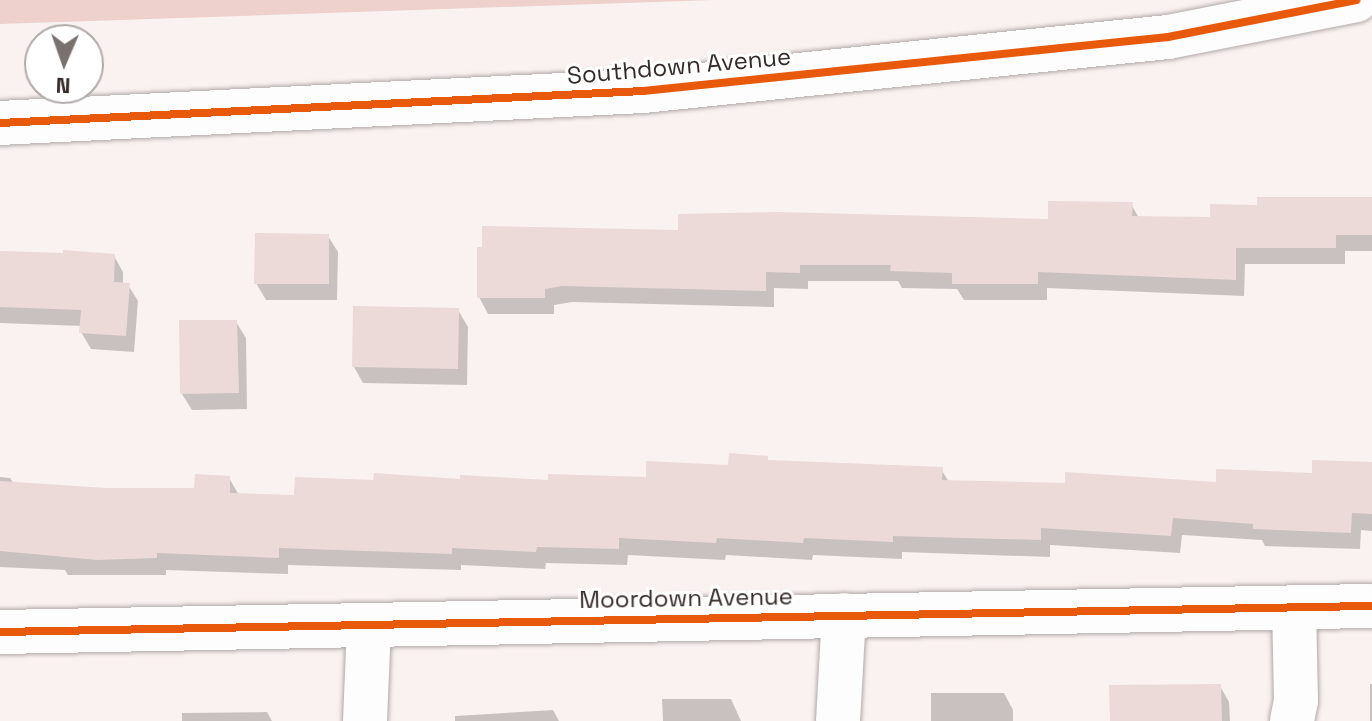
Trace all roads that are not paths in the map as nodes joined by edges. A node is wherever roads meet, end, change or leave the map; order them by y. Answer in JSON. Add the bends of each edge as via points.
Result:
{"nodes":[{"id":1,"x":1356,"y":0,"type":"edge"},
{"id":2,"x":0,"y":123,"type":"edge"},
{"id":3,"x":1372,"y":606,"type":"edge"},
{"id":4,"x":1294,"y":607,"type":"junction"},
{"id":5,"x":844,"y":615,"type":"junction"},
{"id":6,"x":369,"y":625,"type":"junction"},
{"id":7,"x":0,"y":632,"type":"edge"},
{"id":8,"x":365,"y":721,"type":"edge"},
{"id":9,"x":838,"y":721,"type":"edge"},
{"id":10,"x":1292,"y":721,"type":"edge"}],
"edges":[{"from":1,"to":2,"type":"street","name":"Southdown Avenue","via":[[1168,37],[643,91]]},
{"from":3,"to":4,"type":"street","name":"Moordown Avenue"},
{"from":4,"to":5,"type":"street","name":"Moordown Avenue"},
{"from":4,"to":10,"type":"street"},
{"from":5,"to":6,"type":"street","name":"Moordown Avenue"},
{"from":5,"to":9,"type":"street"},
{"from":6,"to":7,"type":"street","name":"Moordown Avenue"},
{"from":6,"to":8,"type":"street"}]}
